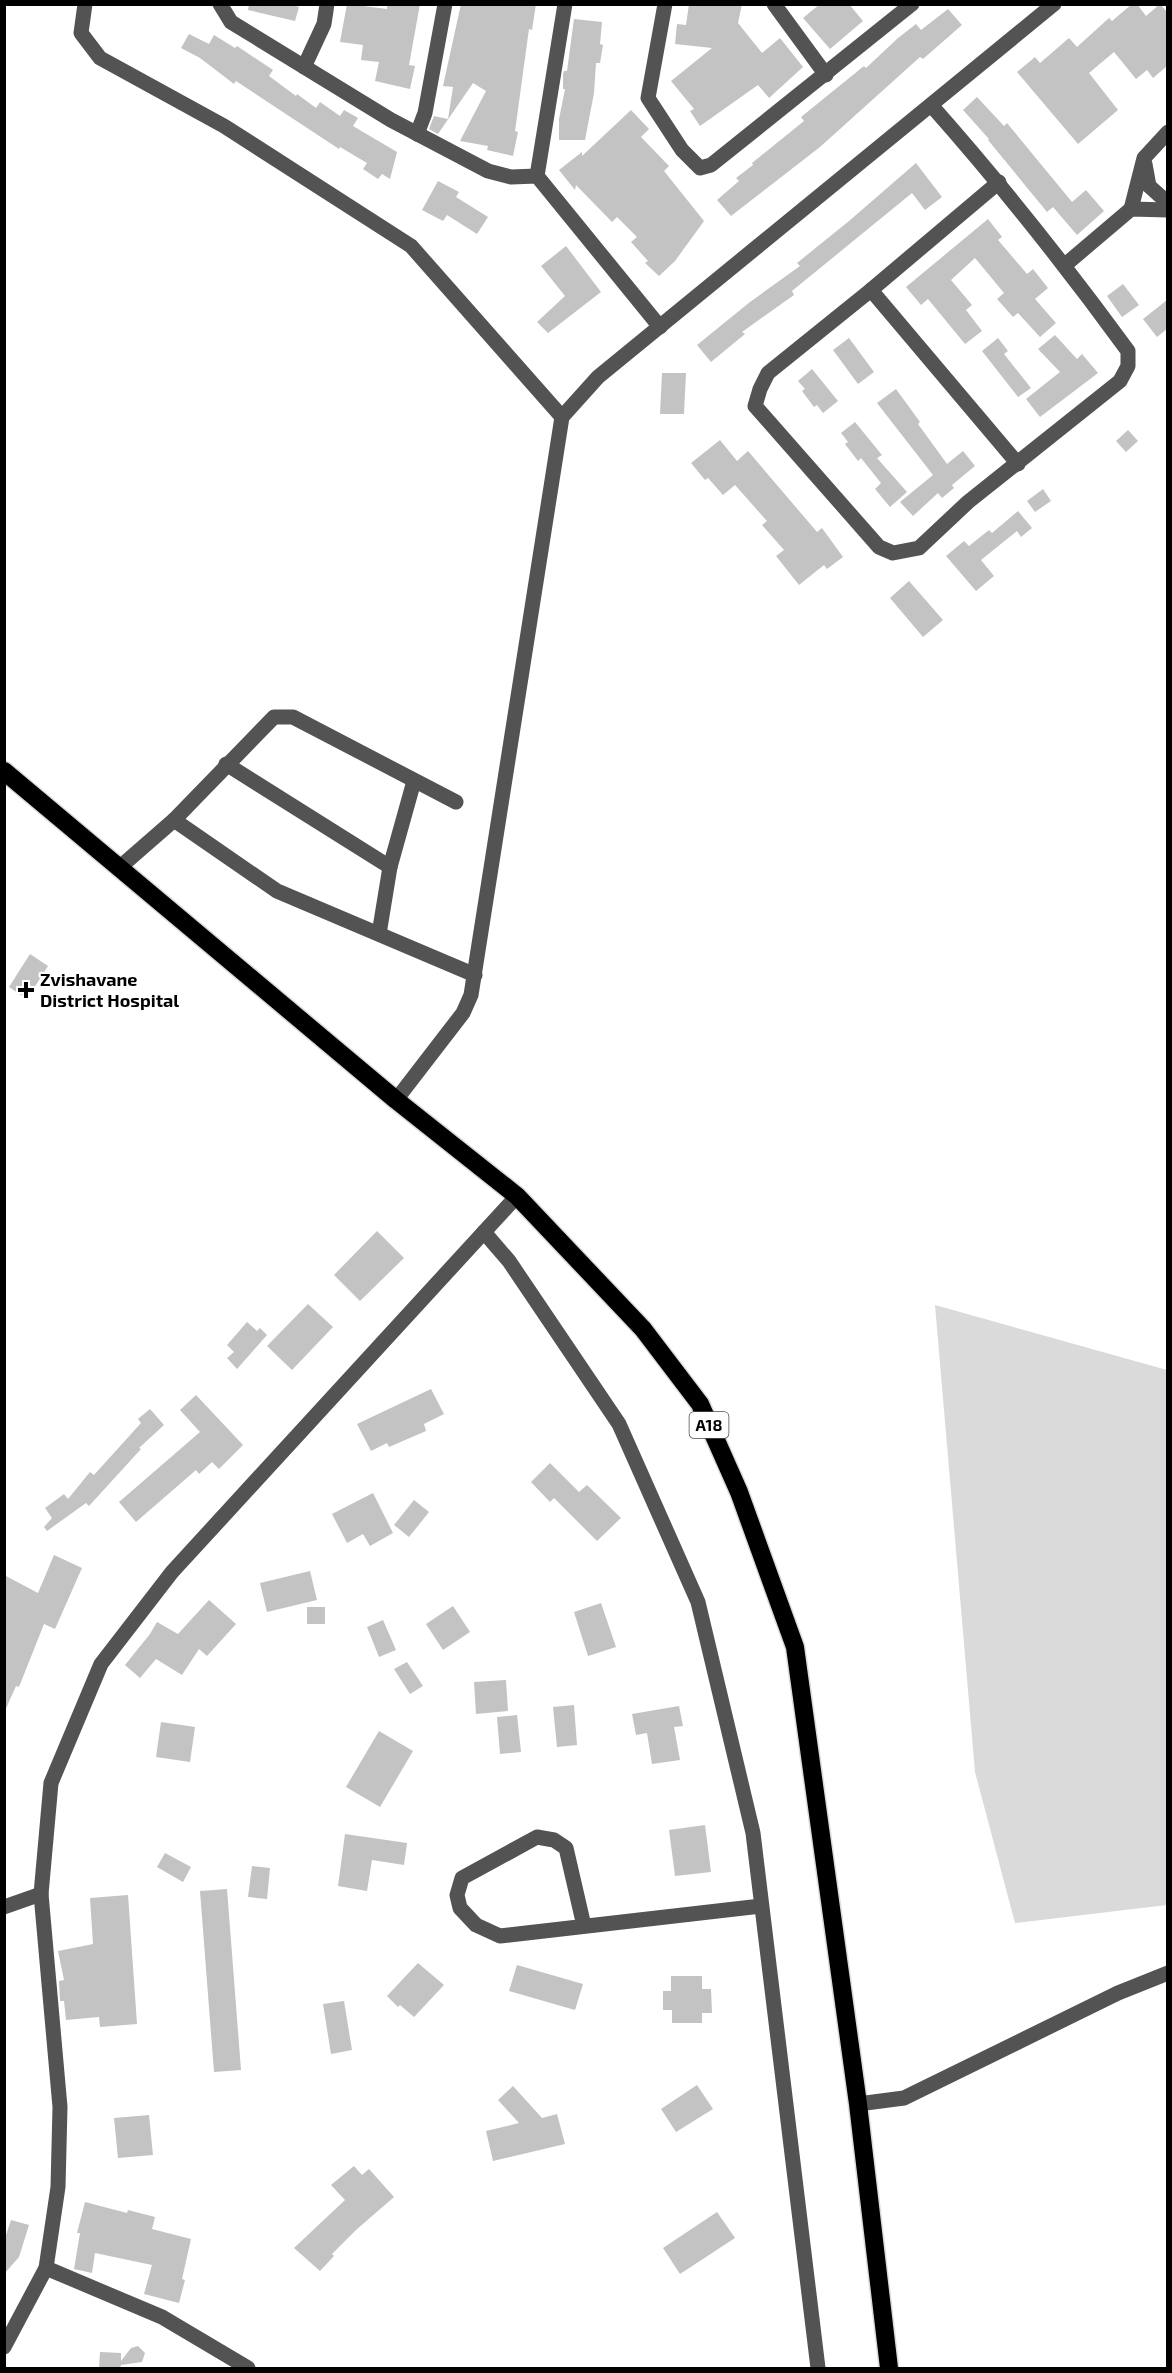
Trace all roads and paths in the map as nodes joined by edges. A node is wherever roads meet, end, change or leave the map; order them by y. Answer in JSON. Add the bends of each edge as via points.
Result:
{"nodes":[{"id":1,"x":85,"y":4,"type":"edge"},
{"id":2,"x":220,"y":4,"type":"edge"},
{"id":3,"x":327,"y":4,"type":"edge"},
{"id":4,"x":445,"y":4,"type":"edge"},
{"id":5,"x":565,"y":4,"type":"edge"},
{"id":6,"x":665,"y":4,"type":"edge"},
{"id":7,"x":774,"y":4,"type":"edge"},
{"id":8,"x":912,"y":4,"type":"edge"},
{"id":9,"x":1054,"y":4,"type":"edge"},
{"id":10,"x":304,"y":67,"type":"junction"},
{"id":11,"x":826,"y":75,"type":"junction"},
{"id":12,"x":932,"y":105,"type":"junction"},
{"id":13,"x":1167,"y":132,"type":"edge"},
{"id":14,"x":417,"y":134,"type":"junction"},
{"id":15,"x":1144,"y":158,"type":"junction"},
{"id":16,"x":537,"y":176,"type":"junction"},
{"id":17,"x":999,"y":183,"type":"junction"},
{"id":18,"x":1167,"y":202,"type":"edge"},
{"id":19,"x":1131,"y":209,"type":"junction"},
{"id":20,"x":1167,"y":210,"type":"edge"},
{"id":21,"x":1065,"y":265,"type":"junction"},
{"id":22,"x":871,"y":290,"type":"junction"},
{"id":23,"x":660,"y":327,"type":"junction"},
{"id":24,"x":562,"y":417,"type":"junction"},
{"id":25,"x":1017,"y":464,"type":"junction"},
{"id":26,"x":226,"y":764,"type":"junction"},
{"id":27,"x":4,"y":771,"type":"edge"},
{"id":28,"x":414,"y":781,"type":"junction"},
{"id":29,"x":456,"y":802,"type":"dead end"},
{"id":30,"x":174,"y":820,"type":"junction"},
{"id":31,"x":390,"y":867,"type":"junction"},
{"id":32,"x":119,"y":868,"type":"junction"},
{"id":33,"x":379,"y":934,"type":"junction"},
{"id":34,"x":475,"y":975,"type":"junction"},
{"id":35,"x":396,"y":1100,"type":"junction"},
{"id":36,"x":517,"y":1196,"type":"junction"},
{"id":37,"x":484,"y":1232,"type":"junction"},
{"id":38,"x":41,"y":1894,"type":"junction"},
{"id":39,"x":761,"y":1906,"type":"junction"},
{"id":40,"x":4,"y":1907,"type":"edge"},
{"id":41,"x":584,"y":1926,"type":"junction"},
{"id":42,"x":1167,"y":1973,"type":"edge"},
{"id":43,"x":858,"y":2104,"type":"junction"},
{"id":44,"x":46,"y":2268,"type":"junction"},
{"id":45,"x":4,"y":2347,"type":"edge"},
{"id":46,"x":248,"y":2368,"type":"edge"},
{"id":47,"x":818,"y":2368,"type":"edge"},
{"id":48,"x":889,"y":2368,"type":"edge"}],
"edges":[{"from":1,"to":24,"type":"street","via":[[81,33],[100,57],[224,126],[411,246]]},
{"from":2,"to":10,"type":"street","via":[[231,22]]},
{"from":3,"to":10,"type":"street","via":[[324,24]]},
{"from":4,"to":14,"type":"street","via":[[425,113]]},
{"from":5,"to":16,"type":"street"},
{"from":6,"to":11,"type":"street","via":[[648,98],[682,150],[700,168],[711,165]]},
{"from":7,"to":11,"type":"street"},
{"from":8,"to":11,"type":"street"},
{"from":9,"to":12,"type":"street"},
{"from":10,"to":14,"type":"street"},
{"from":12,"to":17,"type":"street"},
{"from":12,"to":23,"type":"street"},
{"from":13,"to":15,"type":"street"},
{"from":14,"to":16,"type":"street","via":[[488,171],[511,177]]},
{"from":15,"to":18,"type":"street","via":[[1149,186]]},
{"from":15,"to":19,"type":"street"},
{"from":16,"to":23,"type":"street"},
{"from":17,"to":21,"type":"street"},
{"from":17,"to":22,"type":"street"},
{"from":19,"to":20,"type":"street"},
{"from":19,"to":21,"type":"street"},
{"from":21,"to":25,"type":"street","via":[[1128,351],[1128,366],[1120,381]]},
{"from":22,"to":25,"type":"street"},
{"from":22,"to":25,"type":"street","via":[[768,373],[756,406],[879,547],[893,553],[919,548],[968,502]]},
{"from":23,"to":24,"type":"street","via":[[598,377]]},
{"from":24,"to":34,"type":"street"},
{"from":26,"to":28,"type":"street","via":[[274,717],[293,717]]},
{"from":26,"to":30,"type":"street"},
{"from":26,"to":31,"type":"street"},
{"from":27,"to":32,"type":"highway","number":"A18"},
{"from":28,"to":29,"type":"street"},
{"from":28,"to":31,"type":"street"},
{"from":30,"to":32,"type":"street"},
{"from":30,"to":33,"type":"street","via":[[277,891]]},
{"from":31,"to":33,"type":"street"},
{"from":32,"to":35,"type":"highway","number":"A18"},
{"from":33,"to":34,"type":"street"},
{"from":34,"to":35,"type":"street","via":[[463,1013]]},
{"from":35,"to":36,"type":"highway","number":"A18"},
{"from":36,"to":37,"type":"street"},
{"from":36,"to":43,"type":"highway","number":"A18","via":[[643,1329],[700,1404],[739,1492],[795,1647]]},
{"from":37,"to":38,"type":"street","via":[[172,1572],[101,1664],[51,1783]]},
{"from":37,"to":39,"type":"street","via":[[509,1261],[619,1424],[698,1602],[753,1833]]},
{"from":38,"to":40,"type":"street"},
{"from":38,"to":44,"type":"street","via":[[60,2107],[58,2187]]},
{"from":39,"to":41,"type":"street"},
{"from":39,"to":47,"type":"street"},
{"from":41,"to":41,"type":"street","via":[[500,1936],[476,1925],[460,1908],[457,1895],[462,1878],[537,1837],[554,1840],[566,1848]]},
{"from":42,"to":43,"type":"street","via":[[904,2098]]},
{"from":43,"to":48,"type":"highway","number":"A18"},
{"from":44,"to":45,"type":"street"},
{"from":44,"to":46,"type":"street","via":[[162,2317]]}]}
